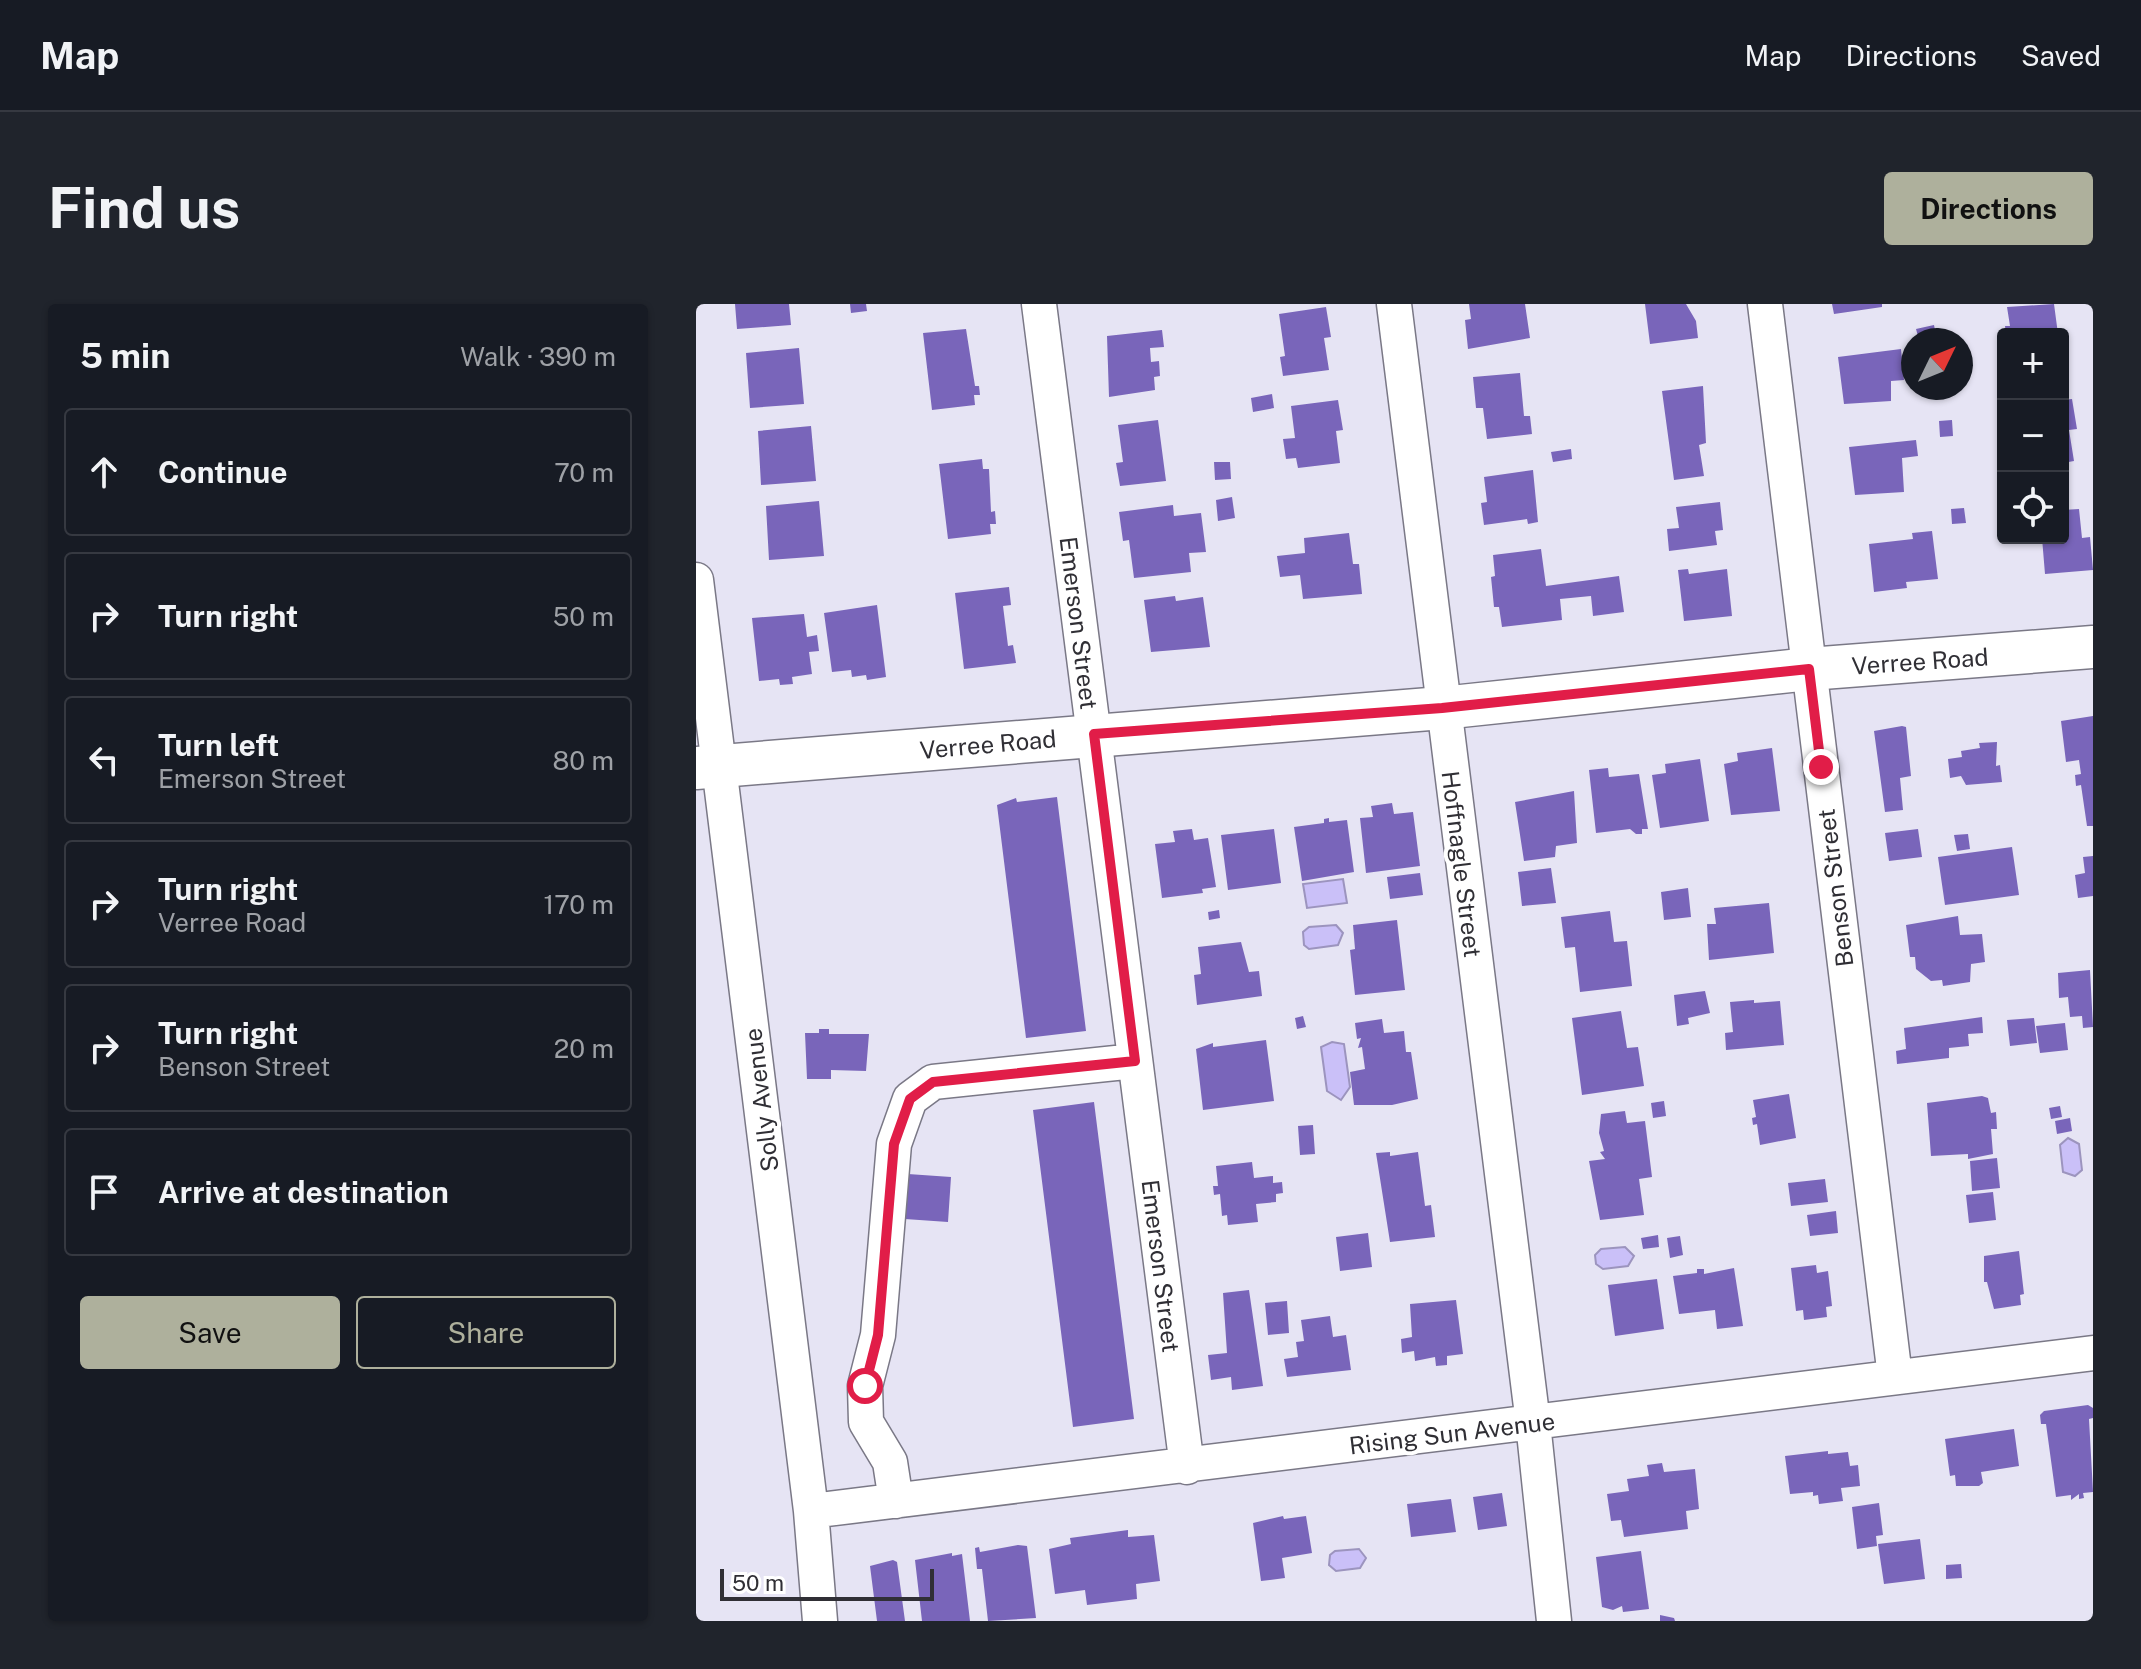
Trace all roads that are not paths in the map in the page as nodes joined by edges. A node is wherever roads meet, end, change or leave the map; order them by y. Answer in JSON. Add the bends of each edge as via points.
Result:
{"nodes":[{"id":1,"x":1039,"y":304,"type":"edge"},
{"id":2,"x":1394,"y":304,"type":"edge"},
{"id":3,"x":1765,"y":304,"type":"edge"},
{"id":4,"x":696,"y":580,"type":"edge"},
{"id":5,"x":2093,"y":647,"type":"edge"},
{"id":6,"x":1809,"y":669,"type":"junction"},
{"id":7,"x":1442,"y":708,"type":"junction"},
{"id":8,"x":1094,"y":734,"type":"junction"},
{"id":9,"x":708,"y":767,"type":"edge"},
{"id":10,"x":1135,"y":1061,"type":"junction"},
{"id":11,"x":2093,"y":1353,"type":"edge"},
{"id":12,"x":1895,"y":1377,"type":"junction"},
{"id":13,"x":1533,"y":1423,"type":"junction"},
{"id":14,"x":1187,"y":1467,"type":"junction"},
{"id":15,"x":896,"y":1501,"type":"junction"},
{"id":16,"x":811,"y":1511,"type":"junction"},
{"id":17,"x":820,"y":1621,"type":"edge"},
{"id":18,"x":1554,"y":1621,"type":"edge"}],
"edges":[{"from":1,"to":8,"type":"street","name":"Emerson Street"},
{"from":2,"to":7,"type":"street","name":"Hoffnagle Street"},
{"from":3,"to":6,"type":"street","name":"Benson Street"},
{"from":4,"to":9,"type":"street","name":"Solly Avenue"},
{"from":5,"to":6,"type":"main road","name":"Verree Road"},
{"from":6,"to":7,"type":"main road","name":"Verree Road"},
{"from":6,"to":12,"type":"street","name":"Benson Street"},
{"from":7,"to":8,"type":"main road","name":"Verree Road"},
{"from":7,"to":13,"type":"street","name":"Hoffnagle Street"},
{"from":8,"to":9,"type":"main road","name":"Verree Road"},
{"from":8,"to":10,"type":"street","name":"Emerson Street"},
{"from":9,"to":16,"type":"street","name":"Solly Avenue"},
{"from":10,"to":14,"type":"street","name":"Emerson Street"},
{"from":10,"to":15,"type":"street","via":[[933,1082],[910,1099],[894,1144],[878,1335],[865,1386],[866,1422],[890,1462]]},
{"from":11,"to":12,"type":"street","name":"Rising Sun Avenue"},
{"from":12,"to":13,"type":"street","name":"Rising Sun Avenue"},
{"from":13,"to":14,"type":"street","name":"Rising Sun Avenue"},
{"from":13,"to":18,"type":"street","name":"Hoffnagle Street"},
{"from":14,"to":15,"type":"street","name":"Rising Sun Avenue"},
{"from":15,"to":16,"type":"street","name":"Rising Sun Avenue"},
{"from":16,"to":17,"type":"street","name":"Solly Avenue"}]}
